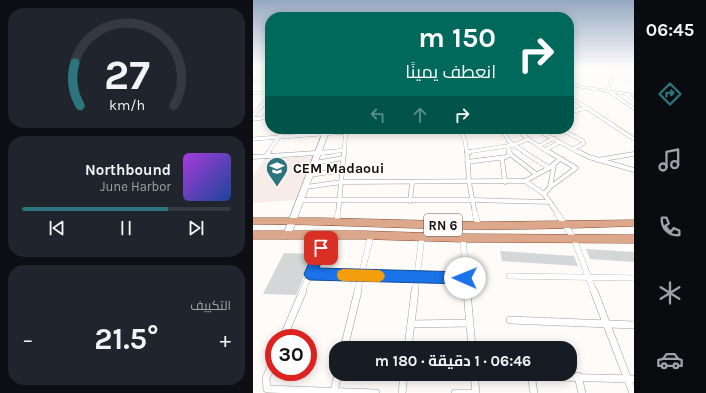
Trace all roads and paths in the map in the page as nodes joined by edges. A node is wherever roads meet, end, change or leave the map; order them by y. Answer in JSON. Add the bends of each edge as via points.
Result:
{"nodes":[{"id":1,"x":578,"y":86,"type":"edge"},
{"id":2,"x":609,"y":86,"type":"edge"},
{"id":3,"x":608,"y":91,"type":"junction"},
{"id":4,"x":265,"y":92,"type":"edge"},
{"id":5,"x":253,"y":93,"type":"edge"},
{"id":6,"x":627,"y":94,"type":"junction"},
{"id":7,"x":634,"y":95,"type":"edge"},
{"id":8,"x":265,"y":101,"type":"edge"},
{"id":9,"x":634,"y":101,"type":"edge"},
{"id":10,"x":574,"y":102,"type":"edge"},
{"id":11,"x":587,"y":108,"type":"junction"},
{"id":12,"x":634,"y":108,"type":"edge"},
{"id":13,"x":574,"y":111,"type":"edge"},
{"id":14,"x":253,"y":116,"type":"edge"},
{"id":15,"x":265,"y":118,"type":"edge"},
{"id":16,"x":253,"y":119,"type":"edge"},
{"id":17,"x":281,"y":134,"type":"edge"},
{"id":18,"x":310,"y":134,"type":"edge"},
{"id":19,"x":325,"y":134,"type":"edge"},
{"id":20,"x":346,"y":134,"type":"edge"},
{"id":21,"x":463,"y":134,"type":"edge"},
{"id":22,"x":504,"y":134,"type":"edge"},
{"id":23,"x":522,"y":134,"type":"edge"},
{"id":24,"x":546,"y":134,"type":"edge"},
{"id":25,"x":570,"y":134,"type":"edge"},
{"id":26,"x":278,"y":138,"type":"junction"},
{"id":27,"x":554,"y":138,"type":"junction"},
{"id":28,"x":253,"y":139,"type":"edge"},
{"id":29,"x":528,"y":139,"type":"junction"},
{"id":30,"x":634,"y":139,"type":"edge"},
{"id":31,"x":560,"y":142,"type":"junction"},
{"id":32,"x":514,"y":145,"type":"junction"},
{"id":33,"x":508,"y":146,"type":"junction"},
{"id":34,"x":539,"y":146,"type":"junction"},
{"id":35,"x":573,"y":149,"type":"junction"},
{"id":36,"x":345,"y":150,"type":"junction"},
{"id":37,"x":545,"y":150,"type":"junction"},
{"id":38,"x":467,"y":152,"type":"junction"},
{"id":39,"x":318,"y":153,"type":"junction"},
{"id":40,"x":510,"y":154,"type":"junction"},
{"id":41,"x":634,"y":154,"type":"edge"},
{"id":42,"x":267,"y":156,"type":"junction"},
{"id":43,"x":253,"y":157,"type":"edge"},
{"id":44,"x":343,"y":158,"type":"junction"},
{"id":45,"x":502,"y":158,"type":"junction"},
{"id":46,"x":560,"y":159,"type":"junction"},
{"id":47,"x":595,"y":160,"type":"junction"},
{"id":48,"x":467,"y":162,"type":"junction"},
{"id":49,"x":315,"y":163,"type":"junction"},
{"id":50,"x":554,"y":165,"type":"junction"},
{"id":51,"x":549,"y":168,"type":"junction"},
{"id":52,"x":342,"y":170,"type":"junction"},
{"id":53,"x":634,"y":170,"type":"edge"},
{"id":54,"x":536,"y":174,"type":"junction"},
{"id":55,"x":310,"y":175,"type":"junction"},
{"id":56,"x":525,"y":181,"type":"junction"},
{"id":57,"x":342,"y":182,"type":"junction"},
{"id":58,"x":469,"y":182,"type":"junction"},
{"id":59,"x":505,"y":182,"type":"junction"},
{"id":60,"x":412,"y":183,"type":"junction"},
{"id":61,"x":306,"y":187,"type":"junction"},
{"id":62,"x":551,"y":187,"type":"junction"},
{"id":63,"x":544,"y":194,"type":"junction"},
{"id":64,"x":301,"y":200,"type":"junction"},
{"id":65,"x":473,"y":200,"type":"junction"},
{"id":66,"x":340,"y":201,"type":"junction"},
{"id":67,"x":410,"y":201,"type":"junction"},
{"id":68,"x":550,"y":202,"type":"junction"},
{"id":69,"x":294,"y":220,"type":"junction"},
{"id":70,"x":253,"y":221,"type":"edge"},
{"id":71,"x":337,"y":221,"type":"junction"},
{"id":72,"x":634,"y":223,"type":"edge"},
{"id":73,"x":478,"y":225,"type":"junction"},
{"id":74,"x":566,"y":225,"type":"junction"},
{"id":75,"x":253,"y":234,"type":"edge"},
{"id":76,"x":287,"y":235,"type":"junction"},
{"id":77,"x":327,"y":236,"type":"junction"},
{"id":78,"x":371,"y":236,"type":"junction"},
{"id":79,"x":422,"y":236,"type":"junction"},
{"id":80,"x":463,"y":238,"type":"junction"},
{"id":81,"x":573,"y":239,"type":"junction"},
{"id":82,"x":634,"y":239,"type":"edge"},
{"id":83,"x":310,"y":274,"type":"junction"},
{"id":84,"x":362,"y":276,"type":"junction"},
{"id":85,"x":509,"y":276,"type":"dead end"},
{"id":86,"x":417,"y":277,"type":"junction"},
{"id":87,"x":589,"y":277,"type":"junction"},
{"id":88,"x":465,"y":278,"type":"junction"},
{"id":89,"x":634,"y":278,"type":"edge"},
{"id":90,"x":510,"y":320,"type":"dead end"},
{"id":91,"x":470,"y":323,"type":"junction"},
{"id":92,"x":411,"y":324,"type":"junction"},
{"id":93,"x":608,"y":324,"type":"junction"},
{"id":94,"x":634,"y":326,"type":"edge"},
{"id":95,"x":287,"y":329,"type":"edge"},
{"id":96,"x":346,"y":341,"type":"edge"},
{"id":97,"x":408,"y":341,"type":"edge"},
{"id":98,"x":471,"y":341,"type":"edge"},
{"id":99,"x":577,"y":376,"type":"joint"},
{"id":100,"x":630,"y":379,"type":"edge"},
{"id":101,"x":266,"y":381,"type":"edge"},
{"id":102,"x":336,"y":381,"type":"edge"},
{"id":103,"x":403,"y":381,"type":"edge"},
{"id":104,"x":474,"y":381,"type":"edge"},
{"id":105,"x":532,"y":381,"type":"edge"},
{"id":106,"x":334,"y":391,"type":"junction"},
{"id":107,"x":376,"y":393,"type":"edge"},
{"id":108,"x":402,"y":393,"type":"edge"},
{"id":109,"x":455,"y":393,"type":"edge"},
{"id":110,"x":475,"y":393,"type":"edge"},
{"id":111,"x":534,"y":393,"type":"edge"},
{"id":112,"x":582,"y":393,"type":"edge"},
{"id":113,"x":633,"y":393,"type":"edge"}],
"edges":[{"from":1,"to":3,"type":"main road"},
{"from":2,"to":3,"type":"street"},
{"from":3,"to":6,"type":"main road"},
{"from":3,"to":12,"type":"main road"},
{"from":4,"to":5,"type":"street"},
{"from":6,"to":7,"type":"main road"},
{"from":6,"to":9,"type":"street"},
{"from":8,"to":14,"type":"street"},
{"from":10,"to":11,"type":"street"},
{"from":11,"to":13,"type":"street"},
{"from":11,"to":30,"type":"street"},
{"from":15,"to":16,"type":"street"},
{"from":17,"to":26,"type":"street"},
{"from":18,"to":26,"type":"street"},
{"from":19,"to":39,"type":"main road"},
{"from":20,"to":36,"type":"street"},
{"from":21,"to":38,"type":"street"},
{"from":22,"to":32,"type":"street"},
{"from":23,"to":29,"type":"street"},
{"from":24,"to":27,"type":"street"},
{"from":25,"to":35,"type":"street","via":[[584,143]]},
{"from":26,"to":28,"type":"street"},
{"from":26,"to":42,"type":"street"},
{"from":27,"to":31,"type":"street"},
{"from":27,"to":34,"type":"street"},
{"from":29,"to":32,"type":"street"},
{"from":29,"to":34,"type":"street"},
{"from":31,"to":35,"type":"street"},
{"from":31,"to":37,"type":"street"},
{"from":32,"to":33,"type":"street"},
{"from":32,"to":51,"type":"street"},
{"from":33,"to":38,"type":"street"},
{"from":33,"to":40,"type":"street"},
{"from":34,"to":37,"type":"street"},
{"from":35,"to":47,"type":"street"},
{"from":36,"to":39,"type":"street"},
{"from":36,"to":44,"type":"street"},
{"from":37,"to":46,"type":"street"},
{"from":38,"to":48,"type":"street"},
{"from":39,"to":42,"type":"street"},
{"from":39,"to":49,"type":"main road"},
{"from":40,"to":45,"type":"street"},
{"from":40,"to":54,"type":"street"},
{"from":41,"to":47,"type":"street"},
{"from":42,"to":43,"type":"street"},
{"from":44,"to":49,"type":"street"},
{"from":44,"to":52,"type":"street"},
{"from":45,"to":48,"type":"street"},
{"from":45,"to":59,"type":"street"},
{"from":46,"to":50,"type":"street"},
{"from":46,"to":62,"type":"street","via":[[575,167],[575,170]]},
{"from":47,"to":53,"type":"street"},
{"from":48,"to":58,"type":"street"},
{"from":49,"to":55,"type":"main road"},
{"from":50,"to":51,"type":"street"},
{"from":50,"to":62,"type":"street"},
{"from":51,"to":54,"type":"street"},
{"from":52,"to":55,"type":"street"},
{"from":52,"to":57,"type":"street"},
{"from":54,"to":56,"type":"street"},
{"from":55,"to":61,"type":"main road"},
{"from":56,"to":59,"type":"street"},
{"from":56,"to":63,"type":"street"},
{"from":57,"to":60,"type":"street"},
{"from":57,"to":61,"type":"street"},
{"from":57,"to":66,"type":"street"},
{"from":58,"to":59,"type":"street"},
{"from":58,"to":60,"type":"street"},
{"from":58,"to":65,"type":"street"},
{"from":60,"to":67,"type":"street"},
{"from":61,"to":64,"type":"main road"},
{"from":62,"to":63,"type":"street"},
{"from":63,"to":68,"type":"street"},
{"from":64,"to":66,"type":"street"},
{"from":64,"to":69,"type":"main road"},
{"from":65,"to":67,"type":"street"},
{"from":65,"to":68,"type":"street"},
{"from":65,"to":73,"type":"street"},
{"from":66,"to":67,"type":"street"},
{"from":66,"to":71,"type":"street"},
{"from":68,"to":74,"type":"street"},
{"from":69,"to":70,"type":"main road","number":"RN 6"},
{"from":69,"to":71,"type":"main road","number":"RN 6"},
{"from":69,"to":76,"type":"main road"},
{"from":71,"to":73,"type":"main road","number":"RN 6"},
{"from":72,"to":74,"type":"main road","number":"RN 6"},
{"from":73,"to":74,"type":"main road","number":"RN 6"},
{"from":74,"to":81,"type":"street"},
{"from":75,"to":76,"type":"main road","number":"RN 6"},
{"from":76,"to":77,"type":"main road","number":"RN 6"},
{"from":77,"to":78,"type":"main road","number":"RN 6"},
{"from":77,"to":83,"type":"street"},
{"from":78,"to":79,"type":"main road","number":"RN 6"},
{"from":78,"to":84,"type":"street"},
{"from":79,"to":80,"type":"main road","number":"RN 6"},
{"from":79,"to":86,"type":"street"},
{"from":80,"to":81,"type":"main road","number":"RN 6"},
{"from":80,"to":88,"type":"street"},
{"from":81,"to":82,"type":"main road","number":"RN 6"},
{"from":81,"to":87,"type":"street"},
{"from":83,"to":84,"type":"street"},
{"from":83,"to":95,"type":"street"},
{"from":84,"to":86,"type":"street"},
{"from":84,"to":96,"type":"street"},
{"from":85,"to":87,"type":"street"},
{"from":86,"to":88,"type":"street"},
{"from":86,"to":92,"type":"street"},
{"from":87,"to":89,"type":"street"},
{"from":87,"to":93,"type":"street"},
{"from":88,"to":91,"type":"street"},
{"from":90,"to":93,"type":"street"},
{"from":91,"to":92,"type":"street"},
{"from":91,"to":98,"type":"street"},
{"from":92,"to":97,"type":"street"},
{"from":93,"to":94,"type":"street"},
{"from":93,"to":100,"type":"street"},
{"from":99,"to":100,"type":"street"},
{"from":99,"to":112,"type":"street"},
{"from":100,"to":113,"type":"street"},
{"from":101,"to":106,"type":"street","via":[[267,389]]},
{"from":102,"to":106,"type":"street"},
{"from":103,"to":108,"type":"street"},
{"from":104,"to":110,"type":"street"},
{"from":105,"to":111,"type":"street"},
{"from":106,"to":107,"type":"street"},
{"from":109,"to":110,"type":"street"}]}
